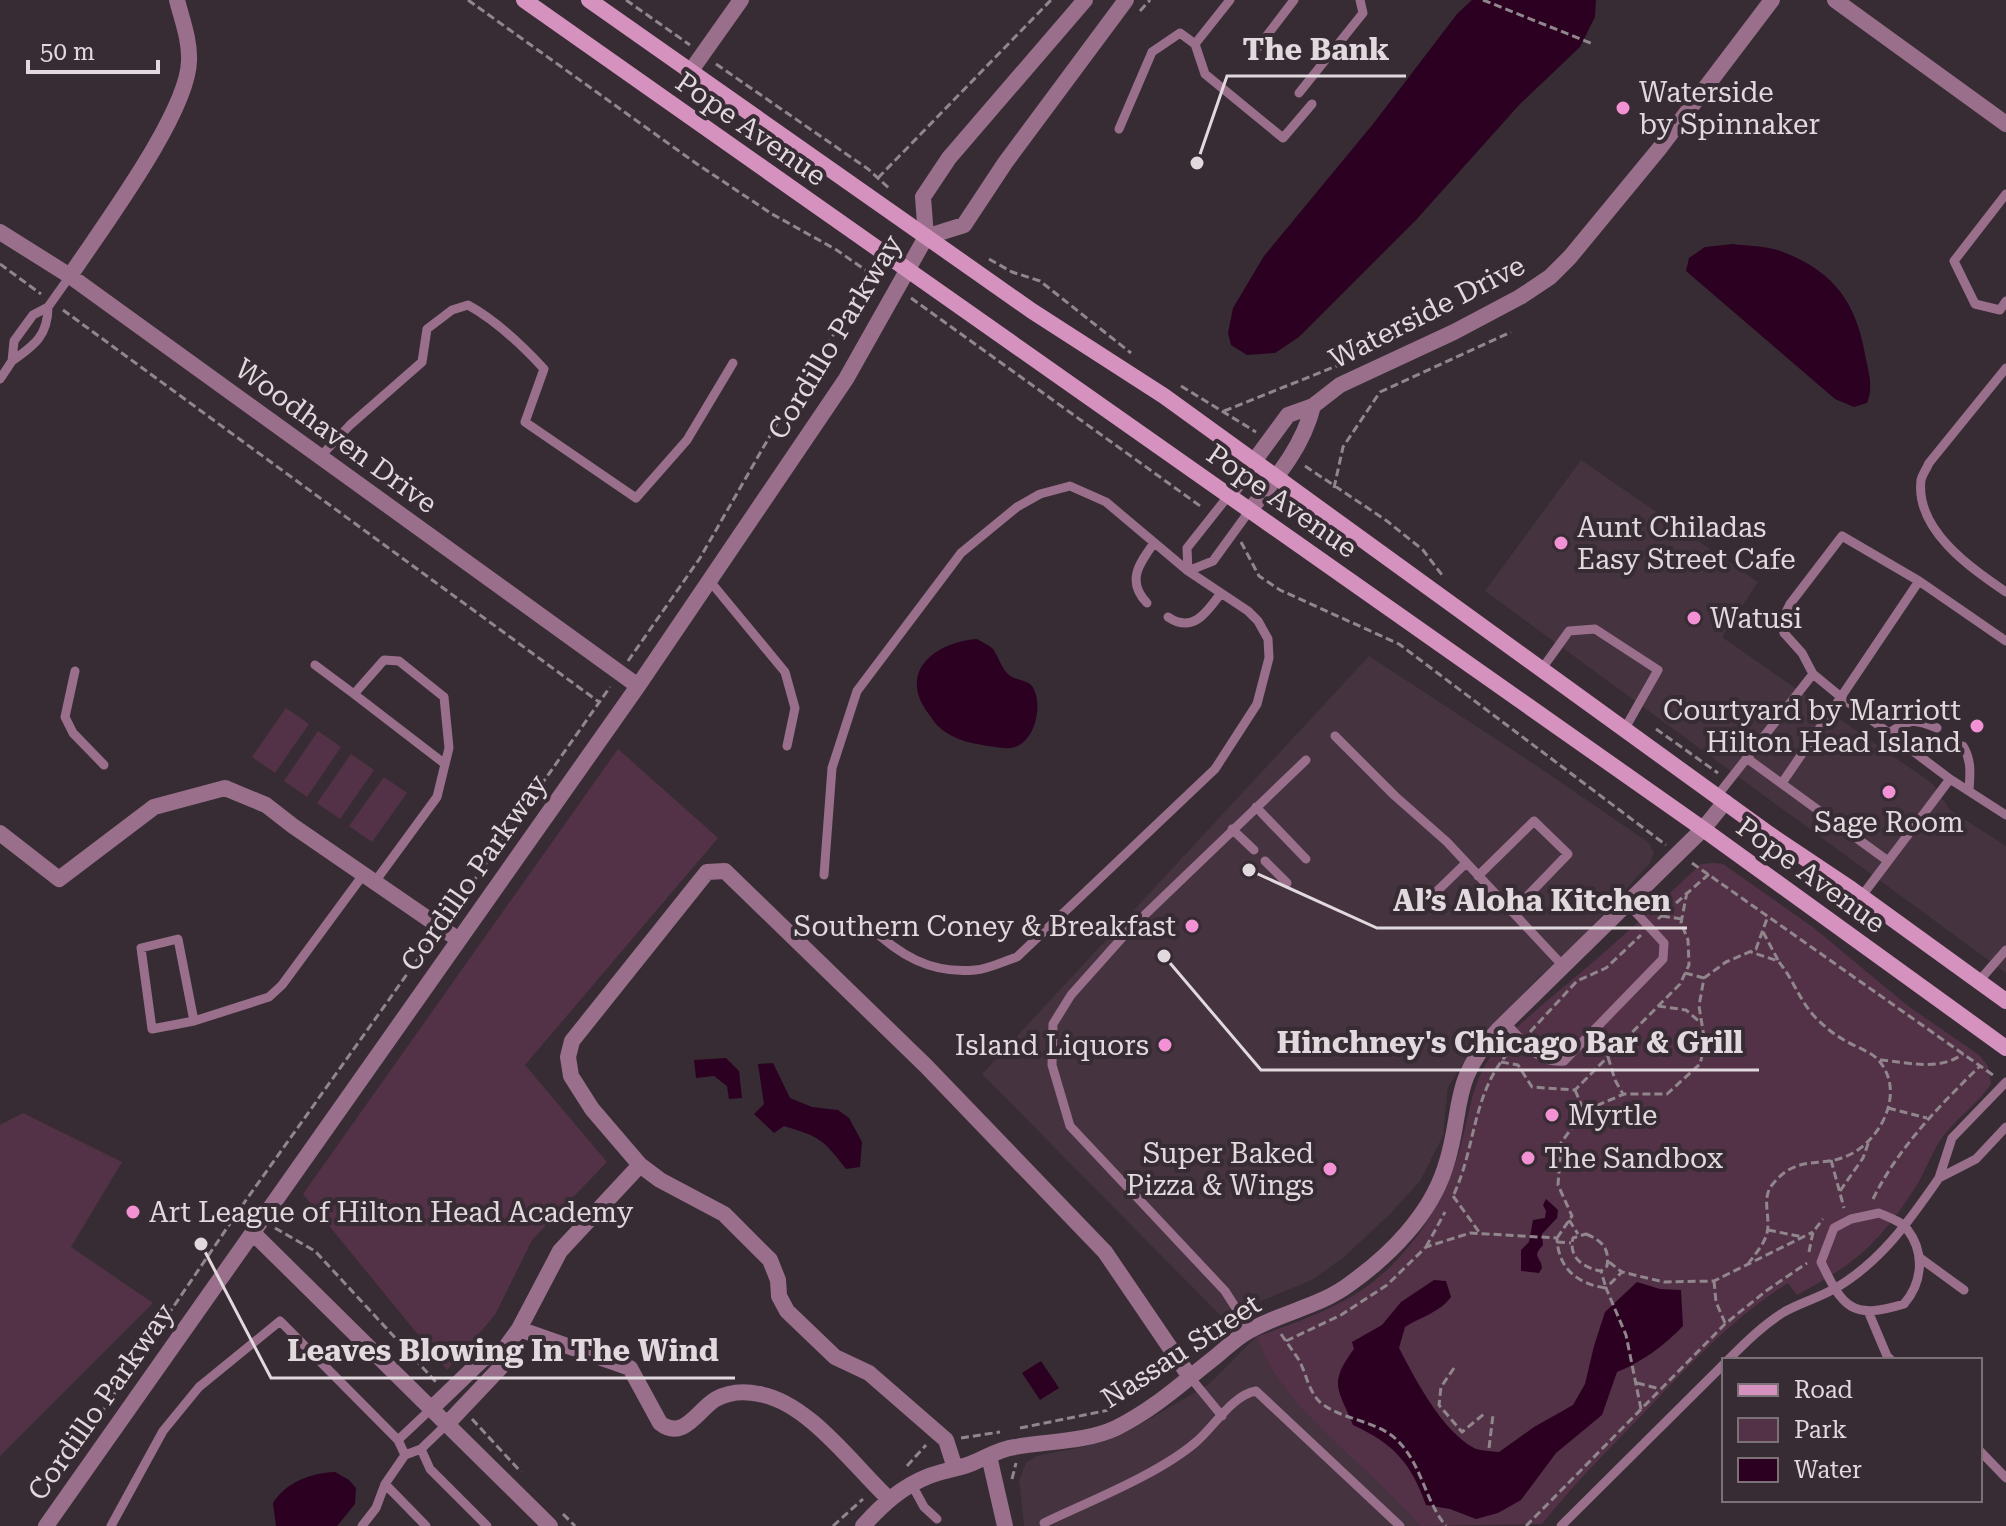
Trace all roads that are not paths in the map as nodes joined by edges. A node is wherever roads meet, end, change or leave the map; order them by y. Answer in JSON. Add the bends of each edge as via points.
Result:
{"nodes":[{"id":1,"x":177,"y":0,"type":"edge"},
{"id":2,"x":524,"y":0,"type":"edge"},
{"id":3,"x":589,"y":0,"type":"edge"},
{"id":4,"x":741,"y":0,"type":"edge"},
{"id":5,"x":1085,"y":0,"type":"edge"},
{"id":6,"x":1126,"y":0,"type":"edge"},
{"id":7,"x":1230,"y":0,"type":"edge"},
{"id":8,"x":1294,"y":0,"type":"edge"},
{"id":9,"x":1360,"y":0,"type":"edge"},
{"id":10,"x":1772,"y":0,"type":"edge"},
{"id":11,"x":1835,"y":0,"type":"edge"},
{"id":12,"x":1195,"y":44,"type":"junction"},
{"id":13,"x":1252,"y":55,"type":"dead end"},
{"id":14,"x":690,"y":72,"type":"junction"},
{"id":15,"x":1299,"y":93,"type":"dead end"},
{"id":16,"x":1312,"y":104,"type":"dead end"},
{"id":17,"x":2006,"y":124,"type":"edge"},
{"id":18,"x":1119,"y":129,"type":"dead end"},
{"id":19,"x":2006,"y":194,"type":"edge"},
{"id":20,"x":0,"y":232,"type":"edge"},
{"id":21,"x":926,"y":237,"type":"junction"},
{"id":22,"x":907,"y":271,"type":"junction"},
{"id":23,"x":70,"y":276,"type":"junction"},
{"id":24,"x":2006,"y":301,"type":"edge"},
{"id":25,"x":50,"y":304,"type":"junction"},
{"id":26,"x":12,"y":361,"type":"junction"},
{"id":27,"x":733,"y":363,"type":"dead end"},
{"id":28,"x":2006,"y":368,"type":"edge"},
{"id":29,"x":0,"y":379,"type":"edge"},
{"id":30,"x":1313,"y":406,"type":"junction"},
{"id":31,"x":320,"y":457,"type":"junction"},
{"id":32,"x":1254,"y":461,"type":"junction"},
{"id":33,"x":1276,"y":478,"type":"junction"},
{"id":34,"x":1229,"y":495,"type":"junction"},
{"id":35,"x":1250,"y":510,"type":"junction"},
{"id":36,"x":1154,"y":543,"type":"junction"},
{"id":37,"x":1188,"y":571,"type":"junction"},
{"id":38,"x":709,"y":580,"type":"junction"},
{"id":39,"x":1919,"y":581,"type":"junction"},
{"id":40,"x":2006,"y":592,"type":"edge"},
{"id":41,"x":1221,"y":593,"type":"junction"},
{"id":42,"x":1147,"y":603,"type":"dead end"},
{"id":43,"x":1168,"y":617,"type":"dead end"},
{"id":44,"x":2006,"y":641,"type":"edge"},
{"id":45,"x":315,"y":665,"type":"dead end"},
{"id":46,"x":1541,"y":670,"type":"junction"},
{"id":47,"x":75,"y":671,"type":"dead end"},
{"id":48,"x":1813,"y":674,"type":"junction"},
{"id":49,"x":638,"y":686,"type":"junction"},
{"id":50,"x":354,"y":694,"type":"junction"},
{"id":51,"x":1841,"y":697,"type":"junction"},
{"id":52,"x":1937,"y":728,"type":"dead end"},
{"id":53,"x":1624,"y":730,"type":"junction"},
{"id":54,"x":1889,"y":733,"type":"junction"},
{"id":55,"x":1335,"y":736,"type":"dead end"},
{"id":56,"x":787,"y":746,"type":"dead end"},
{"id":57,"x":1963,"y":746,"type":"dead end"},
{"id":58,"x":1748,"y":759,"type":"junction"},
{"id":59,"x":1306,"y":760,"type":"dead end"},
{"id":60,"x":445,"y":764,"type":"junction"},
{"id":61,"x":104,"y":765,"type":"dead end"},
{"id":62,"x":1950,"y":779,"type":"junction"},
{"id":63,"x":1782,"y":783,"type":"junction"},
{"id":64,"x":1969,"y":791,"type":"junction"},
{"id":65,"x":1721,"y":799,"type":"junction"},
{"id":66,"x":1256,"y":807,"type":"junction"},
{"id":67,"x":2006,"y":815,"type":"edge"},
{"id":68,"x":1232,"y":829,"type":"junction"},
{"id":69,"x":1703,"y":829,"type":"junction"},
{"id":70,"x":0,"y":833,"type":"edge"},
{"id":71,"x":1254,"y":850,"type":"dead end"},
{"id":72,"x":1306,"y":859,"type":"dead end"},
{"id":73,"x":1265,"y":861,"type":"dead end"},
{"id":74,"x":1888,"y":861,"type":"junction"},
{"id":75,"x":1466,"y":863,"type":"junction"},
{"id":76,"x":824,"y":875,"type":"dead end"},
{"id":77,"x":1478,"y":876,"type":"junction"},
{"id":78,"x":369,"y":879,"type":"junction"},
{"id":79,"x":1287,"y":883,"type":"dead end"},
{"id":80,"x":1433,"y":895,"type":"dead end"},
{"id":81,"x":1861,"y":897,"type":"junction"},
{"id":82,"x":1628,"y":904,"type":"junction"},
{"id":83,"x":1512,"y":912,"type":"junction"},
{"id":84,"x":868,"y":925,"type":"dead end"},
{"id":85,"x":459,"y":940,"type":"junction"},
{"id":86,"x":2006,"y":950,"type":"edge"},
{"id":87,"x":1564,"y":967,"type":"junction"},
{"id":88,"x":1979,"y":981,"type":"junction"},
{"id":89,"x":2006,"y":1001,"type":"edge"},
{"id":90,"x":194,"y":1021,"type":"junction"},
{"id":91,"x":1506,"y":1023,"type":"junction"},
{"id":92,"x":2006,"y":1048,"type":"edge"},
{"id":93,"x":2006,"y":1082,"type":"edge"},
{"id":94,"x":2006,"y":1127,"type":"edge"},
{"id":95,"x":640,"y":1165,"type":"junction"},
{"id":96,"x":1939,"y":1178,"type":"junction"},
{"id":97,"x":1905,"y":1226,"type":"junction"},
{"id":98,"x":257,"y":1227,"type":"junction"},
{"id":99,"x":1920,"y":1258,"type":"junction"},
{"id":100,"x":1834,"y":1289,"type":"junction"},
{"id":101,"x":1964,"y":1290,"type":"dead end"},
{"id":102,"x":1868,"y":1311,"type":"junction"},
{"id":103,"x":519,"y":1329,"type":"junction"},
{"id":104,"x":1250,"y":1330,"type":"junction"},
{"id":105,"x":503,"y":1351,"type":"junction"},
{"id":106,"x":1730,"y":1358,"type":"edge"},
{"id":107,"x":1890,"y":1358,"type":"edge"},
{"id":108,"x":1722,"y":1366,"type":"edge"},
{"id":109,"x":1190,"y":1377,"type":"junction"},
{"id":110,"x":432,"y":1408,"type":"junction"},
{"id":111,"x":1222,"y":1416,"type":"junction"},
{"id":112,"x":447,"y":1424,"type":"junction"},
{"id":113,"x":398,"y":1440,"type":"junction"},
{"id":114,"x":421,"y":1449,"type":"junction"},
{"id":115,"x":1982,"y":1453,"type":"edge"},
{"id":116,"x":405,"y":1455,"type":"junction"},
{"id":117,"x":989,"y":1456,"type":"junction"},
{"id":118,"x":955,"y":1468,"type":"junction"},
{"id":119,"x":2006,"y":1478,"type":"edge"},
{"id":120,"x":385,"y":1484,"type":"junction"},
{"id":121,"x":912,"y":1485,"type":"junction"},
{"id":122,"x":882,"y":1493,"type":"junction"},
{"id":123,"x":937,"y":1519,"type":"dead end"},
{"id":124,"x":1041,"y":1525,"type":"edge"},
{"id":125,"x":46,"y":1526,"type":"edge"},
{"id":126,"x":111,"y":1526,"type":"edge"},
{"id":127,"x":362,"y":1526,"type":"edge"},
{"id":128,"x":426,"y":1526,"type":"edge"},
{"id":129,"x":487,"y":1526,"type":"edge"},
{"id":130,"x":550,"y":1526,"type":"edge"},
{"id":131,"x":863,"y":1526,"type":"edge"},
{"id":132,"x":1005,"y":1526,"type":"edge"},
{"id":133,"x":1400,"y":1526,"type":"edge"},
{"id":134,"x":1561,"y":1526,"type":"edge"}],
"edges":[{"from":1,"to":23,"type":"street","via":[[188,38],[181,96]]},
{"from":2,"to":22,"type":"main road","name":"Pope Avenue"},
{"from":3,"to":14,"type":"main road","name":"Pope Avenue"},
{"from":4,"to":14,"type":"street"},
{"from":5,"to":21,"type":"street","name":"Cordillo Parkway","via":[[931,184],[923,197]]},
{"from":6,"to":21,"type":"street","name":"Cordillo Parkway","via":[[964,225]]},
{"from":7,"to":12,"type":"lane"},
{"from":8,"to":13,"type":"lane"},
{"from":9,"to":15,"type":"lane","via":[[1363,13]]},
{"from":10,"to":30,"type":"street","name":"Waterside Drive","via":[[1659,149],[1550,277],[1454,332],[1340,385]]},
{"from":11,"to":17,"type":"street"},
{"from":12,"to":16,"type":"lane","via":[[1205,74],[1283,138]]},
{"from":12,"to":18,"type":"lane","via":[[1180,33],[1152,52]]},
{"from":14,"to":21,"type":"main road","name":"Pope Avenue"},
{"from":19,"to":24,"type":"lane","via":[[1954,261],[1975,304],[2000,310]]},
{"from":20,"to":23,"type":"street","name":"Woodhaven Drive"},
{"from":21,"to":22,"type":"street","name":"Cordillo Parkway"},
{"from":21,"to":32,"type":"main road","name":"Pope Avenue"},
{"from":22,"to":34,"type":"main road","name":"Pope Avenue"},
{"from":22,"to":38,"type":"street","name":"Cordillo Parkway","via":[[846,379]]},
{"from":23,"to":25,"type":"lane"},
{"from":23,"to":31,"type":"street","name":"Woodhaven Drive"},
{"from":25,"to":26,"type":"lane","via":[[33,315],[14,341]]},
{"from":25,"to":26,"type":"lane","via":[[48,326]]},
{"from":26,"to":29,"type":"lane"},
{"from":27,"to":31,"type":"lane","via":[[687,440],[636,498],[525,422],[544,369],[468,305],[427,329],[422,362]]},
{"from":28,"to":40,"type":"lane","via":[[1921,480],[1930,521],[1950,547]]},
{"from":30,"to":32,"type":"street","name":"Waterside Drive","via":[[1288,415]]},
{"from":30,"to":33,"type":"street","name":"Waterside Drive","via":[[1307,429]]},
{"from":31,"to":49,"type":"street","name":"Woodhaven Drive"},
{"from":32,"to":33,"type":"main road","name":"Pope Avenue"},
{"from":32,"to":34,"type":"street","name":"Waterside Drive"},
{"from":33,"to":35,"type":"street","name":"Waterside Drive"},
{"from":33,"to":46,"type":"main road","name":"Pope Avenue"},
{"from":34,"to":35,"type":"main road","name":"Pope Avenue"},
{"from":34,"to":37,"type":"lane","via":[[1187,548]]},
{"from":35,"to":37,"type":"lane","via":[[1213,561]]},
{"from":35,"to":69,"type":"main road","name":"Pope Avenue"},
{"from":36,"to":37,"type":"lane"},
{"from":36,"to":42,"type":"lane","via":[[1135,573],[1135,586]]},
{"from":36,"to":76,"type":"lane","via":[[1106,502],[1070,486],[1017,507],[961,553],[857,691],[832,768]]},
{"from":37,"to":41,"type":"lane"},
{"from":38,"to":49,"type":"street","name":"Cordillo Parkway"},
{"from":38,"to":56,"type":"lane","via":[[785,672],[795,708]]},
{"from":39,"to":44,"type":"lane"},
{"from":39,"to":48,"type":"lane","via":[[1842,536],[1781,622]]},
{"from":39,"to":51,"type":"lane"},
{"from":41,"to":43,"type":"lane","via":[[1193,623]]},
{"from":41,"to":84,"type":"lane","via":[[1248,611],[1268,639],[1269,658],[1257,704],[1215,769],[1110,870],[1017,957],[977,970],[911,960]]},
{"from":45,"to":50,"type":"lane"},
{"from":46,"to":53,"type":"main road","name":"Pope Avenue"},
{"from":46,"to":53,"type":"lane","via":[[1569,631],[1595,629],[1658,670]]},
{"from":47,"to":61,"type":"lane","via":[[65,717]]},
{"from":48,"to":51,"type":"lane"},
{"from":48,"to":58,"type":"lane"},
{"from":49,"to":85,"type":"street","name":"Cordillo Parkway"},
{"from":50,"to":60,"type":"lane"},
{"from":50,"to":60,"type":"lane","via":[[384,660],[399,661],[444,697],[449,748]]},
{"from":51,"to":54,"type":"lane"},
{"from":51,"to":63,"type":"lane"},
{"from":52,"to":54,"type":"lane","via":[[1908,720]]},
{"from":53,"to":65,"type":"main road","name":"Pope Avenue"},
{"from":54,"to":62,"type":"lane"},
{"from":55,"to":75,"type":"lane"},
{"from":57,"to":64,"type":"lane","via":[[1971,766]]},
{"from":58,"to":63,"type":"lane"},
{"from":58,"to":65,"type":"lane"},
{"from":59,"to":66,"type":"lane"},
{"from":60,"to":78,"type":"lane","via":[[437,797]]},
{"from":62,"to":64,"type":"lane"},
{"from":62,"to":74,"type":"lane"},
{"from":63,"to":74,"type":"lane"},
{"from":64,"to":67,"type":"lane"},
{"from":65,"to":69,"type":"street","name":"Nassau Street"},
{"from":65,"to":81,"type":"main road","name":"Pope Avenue"},
{"from":66,"to":68,"type":"lane"},
{"from":66,"to":72,"type":"lane"},
{"from":68,"to":71,"type":"lane"},
{"from":68,"to":104,"type":"lane","via":[[1071,995],[1053,1024],[1052,1065],[1070,1126],[1225,1291]]},
{"from":69,"to":82,"type":"street","name":"Nassau Street"},
{"from":69,"to":92,"type":"main road","name":"Pope Avenue"},
{"from":70,"to":78,"type":"street","via":[[59,879],[154,807],[225,788],[266,805]]},
{"from":73,"to":79,"type":"lane"},
{"from":74,"to":81,"type":"lane"},
{"from":75,"to":77,"type":"lane"},
{"from":75,"to":80,"type":"lane"},
{"from":77,"to":83,"type":"lane"},
{"from":77,"to":83,"type":"lane","via":[[1534,821],[1568,854]]},
{"from":78,"to":85,"type":"street"},
{"from":78,"to":90,"type":"lane","via":[[269,997]]},
{"from":81,"to":88,"type":"main road","name":"Pope Avenue"},
{"from":82,"to":87,"type":"street","name":"Nassau Street"},
{"from":82,"to":91,"type":"lane","via":[[1664,943],[1663,959],[1564,1061],[1551,1063],[1537,1056]]},
{"from":83,"to":87,"type":"lane"},
{"from":85,"to":98,"type":"street","name":"Cordillo Parkway"},
{"from":86,"to":88,"type":"lane"},
{"from":87,"to":91,"type":"street","name":"Nassau Street"},
{"from":88,"to":89,"type":"main road","name":"Pope Avenue"},
{"from":90,"to":90,"type":"lane","via":[[152,1029],[141,948],[178,939]]},
{"from":91,"to":104,"type":"street","name":"Nassau Street","via":[[1476,1054],[1460,1087],[1446,1168],[1433,1195],[1385,1258],[1323,1301]]},
{"from":93,"to":96,"type":"lane","via":[[1952,1138]]},
{"from":94,"to":96,"type":"lane","via":[[1976,1159]]},
{"from":95,"to":103,"type":"street","via":[[560,1251]]},
{"from":95,"to":109,"type":"street","via":[[571,1076],[572,1041],[707,872],[725,871],[926,1066],[1105,1252]]},
{"from":95,"to":118,"type":"street","via":[[724,1214],[770,1260],[787,1311],[835,1357],[869,1373],[946,1440]]},
{"from":96,"to":97,"type":"lane"},
{"from":97,"to":99,"type":"lane"},
{"from":97,"to":100,"type":"lane","via":[[1875,1259]]},
{"from":97,"to":100,"type":"lane","via":[[1879,1213],[1834,1228],[1821,1262]]},
{"from":98,"to":110,"type":"street","via":[[337,1319]]},
{"from":98,"to":125,"type":"street","name":"Cordillo Parkway"},
{"from":99,"to":101,"type":"lane"},
{"from":99,"to":102,"type":"lane","via":[[1919,1282],[1904,1304]]},
{"from":100,"to":102,"type":"lane","via":[[1847,1306]]},
{"from":100,"to":106,"type":"lane","via":[[1773,1320]]},
{"from":102,"to":107,"type":"lane"},
{"from":103,"to":105,"type":"street"},
{"from":103,"to":122,"type":"street","via":[[630,1368],[667,1428],[688,1425],[707,1405],[741,1392],[787,1403]]},
{"from":104,"to":109,"type":"street","name":"Nassau Street"},
{"from":105,"to":110,"type":"street","via":[[483,1359]]},
{"from":105,"to":112,"type":"street","via":[[501,1367]]},
{"from":108,"to":134,"type":"lane"},
{"from":109,"to":111,"type":"lane"},
{"from":109,"to":117,"type":"street","name":"Nassau Street","via":[[1155,1406],[1113,1429],[1011,1447]]},
{"from":110,"to":112,"type":"street"},
{"from":110,"to":113,"type":"lane"},
{"from":111,"to":124,"type":"lane","via":[[1166,1463]]},
{"from":111,"to":133,"type":"lane","via":[[1242,1396],[1256,1391]]},
{"from":112,"to":114,"type":"lane"},
{"from":112,"to":130,"type":"street"},
{"from":113,"to":116,"type":"lane"},
{"from":113,"to":126,"type":"lane","via":[[280,1321],[199,1387],[163,1431]]},
{"from":114,"to":116,"type":"lane"},
{"from":114,"to":129,"type":"lane","via":[[430,1469]]},
{"from":115,"to":119,"type":"lane"},
{"from":116,"to":120,"type":"lane"},
{"from":117,"to":118,"type":"street","name":"Nassau Street"},
{"from":117,"to":132,"type":"street"},
{"from":118,"to":121,"type":"street","name":"Nassau Street"},
{"from":120,"to":127,"type":"lane"},
{"from":120,"to":128,"type":"lane"},
{"from":121,"to":122,"type":"street","name":"Nassau Street"},
{"from":121,"to":123,"type":"lane"},
{"from":122,"to":131,"type":"street","name":"Nassau Street"}]}
